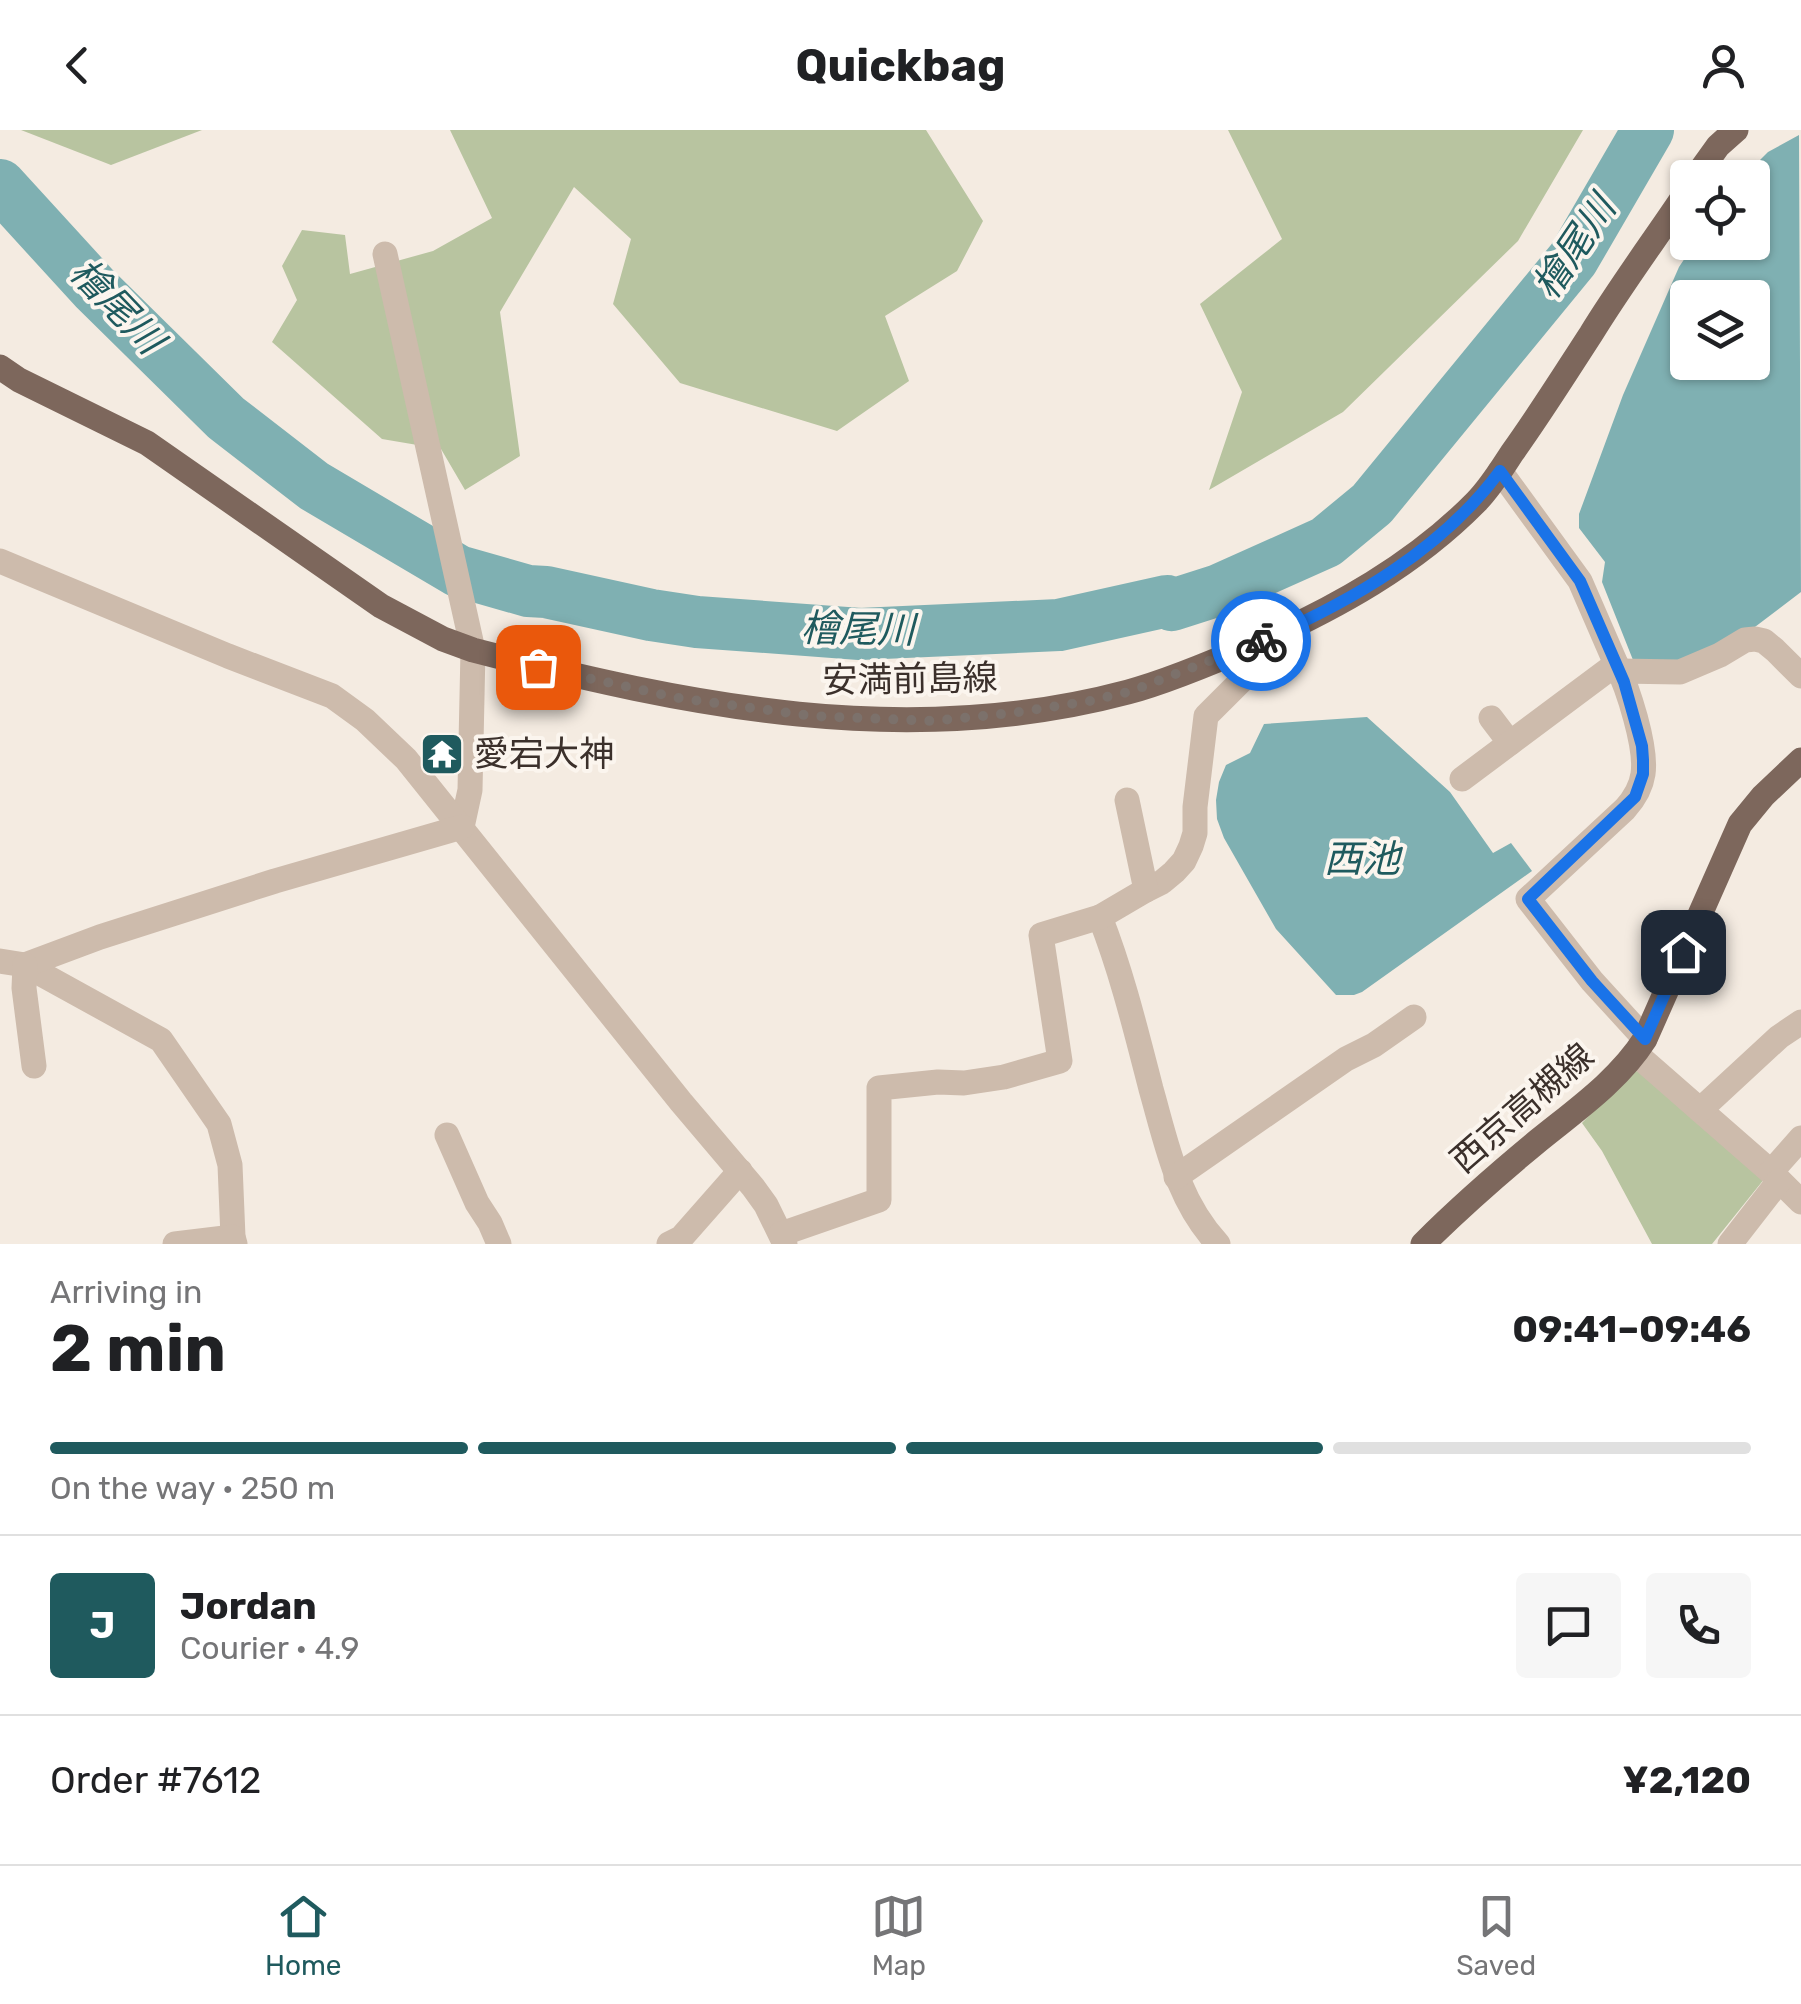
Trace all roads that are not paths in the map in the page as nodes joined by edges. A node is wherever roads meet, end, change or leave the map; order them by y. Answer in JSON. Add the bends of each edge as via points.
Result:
{"nodes":[{"id":1,"x":1736,"y":130,"type":"edge"},
{"id":2,"x":1708,"y":160,"type":"edge"},
{"id":3,"x":1670,"y":216,"type":"edge"},
{"id":4,"x":385,"y":254,"type":"dead end"},
{"id":5,"x":0,"y":367,"type":"edge"},
{"id":6,"x":1500,"y":471,"type":"junction"},
{"id":7,"x":0,"y":560,"type":"edge"},
{"id":8,"x":1291,"y":628,"type":"junction"},
{"id":9,"x":474,"y":650,"type":"junction"},
{"id":10,"x":1618,"y":667,"type":"junction"},
{"id":11,"x":1801,"y":676,"type":"edge"},
{"id":12,"x":1491,"y":718,"type":"dead end"},
{"id":13,"x":1510,"y":743,"type":"junction"},
{"id":14,"x":1801,"y":760,"type":"edge"},
{"id":15,"x":1462,"y":779,"type":"dead end"},
{"id":16,"x":1128,"y":800,"type":"dead end"},
{"id":17,"x":462,"y":826,"type":"junction"},
{"id":18,"x":1146,"y":890,"type":"junction"},
{"id":19,"x":1100,"y":918,"type":"junction"},
{"id":20,"x":12,"y":963,"type":"edge"},
{"id":21,"x":1414,"y":1017,"type":"dead end"},
{"id":22,"x":1801,"y":1022,"type":"edge"},
{"id":23,"x":1640,"y":1046,"type":"junction"},
{"id":24,"x":34,"y":1066,"type":"dead end"},
{"id":25,"x":1700,"y":1110,"type":"junction"},
{"id":26,"x":447,"y":1135,"type":"dead end"},
{"id":27,"x":1801,"y":1138,"type":"edge"},
{"id":28,"x":740,"y":1171,"type":"junction"},
{"id":29,"x":1775,"y":1176,"type":"junction"},
{"id":30,"x":1176,"y":1177,"type":"junction"},
{"id":31,"x":1801,"y":1202,"type":"edge"},
{"id":32,"x":783,"y":1239,"type":"edge"},
{"id":33,"x":234,"y":1240,"type":"edge"},
{"id":34,"x":175,"y":1244,"type":"edge"},
{"id":35,"x":499,"y":1244,"type":"edge"},
{"id":36,"x":668,"y":1244,"type":"edge"},
{"id":37,"x":1218,"y":1244,"type":"edge"},
{"id":38,"x":1423,"y":1244,"type":"edge"},
{"id":39,"x":1730,"y":1244,"type":"edge"}],
"edges":[{"from":1,"to":2,"type":"main road"},
{"from":3,"to":6,"type":"main road","name":"安満前島線"},
{"from":4,"to":9,"type":"street"},
{"from":5,"to":9,"type":"main road","name":"安満前島線","via":[[147,443],[381,606]]},
{"from":6,"to":8,"type":"main road","name":"安満前島線","via":[[1479,500],[1388,574]]},
{"from":6,"to":10,"type":"street","via":[[1580,581]]},
{"from":7,"to":17,"type":"street","via":[[332,696],[406,759]]},
{"from":8,"to":9,"type":"main road","name":"安満前島線","via":[[1132,691],[933,721],[812,716],[678,698]]},
{"from":8,"to":18,"type":"street","via":[[1206,716],[1192,846],[1174,872]]},
{"from":9,"to":17,"type":"street","via":[[470,790]]},
{"from":10,"to":11,"type":"street","via":[[1680,672],[1755,639]]},
{"from":10,"to":13,"type":"street"},
{"from":10,"to":23,"type":"street","via":[[1642,746],[1640,786],[1528,899]]},
{"from":12,"to":13,"type":"street"},
{"from":13,"to":15,"type":"street"},
{"from":14,"to":23,"type":"main road","name":"西京高槻線","via":[[1740,824]]},
{"from":16,"to":18,"type":"street"},
{"from":17,"to":20,"type":"street"},
{"from":17,"to":28,"type":"street"},
{"from":18,"to":19,"type":"street"},
{"from":19,"to":30,"type":"street"},
{"from":19,"to":32,"type":"street","via":[[1040,935],[1060,1061],[964,1084],[879,1088],[879,1200]]},
{"from":20,"to":24,"type":"street","via":[[24,988]]},
{"from":20,"to":33,"type":"street","via":[[161,1040],[219,1124],[230,1165]]},
{"from":21,"to":30,"type":"street","via":[[1364,1060],[1346,1058]]},
{"from":22,"to":25,"type":"street"},
{"from":23,"to":25,"type":"street"},
{"from":23,"to":38,"type":"main road","name":"西京高槻線","via":[[1602,1088]]},
{"from":25,"to":29,"type":"street"},
{"from":26,"to":35,"type":"street"},
{"from":27,"to":29,"type":"street"},
{"from":28,"to":32,"type":"street"},
{"from":28,"to":36,"type":"street","via":[[681,1238]]},
{"from":29,"to":31,"type":"street"},
{"from":29,"to":39,"type":"street"},
{"from":30,"to":37,"type":"street"},
{"from":33,"to":34,"type":"street"}]}
